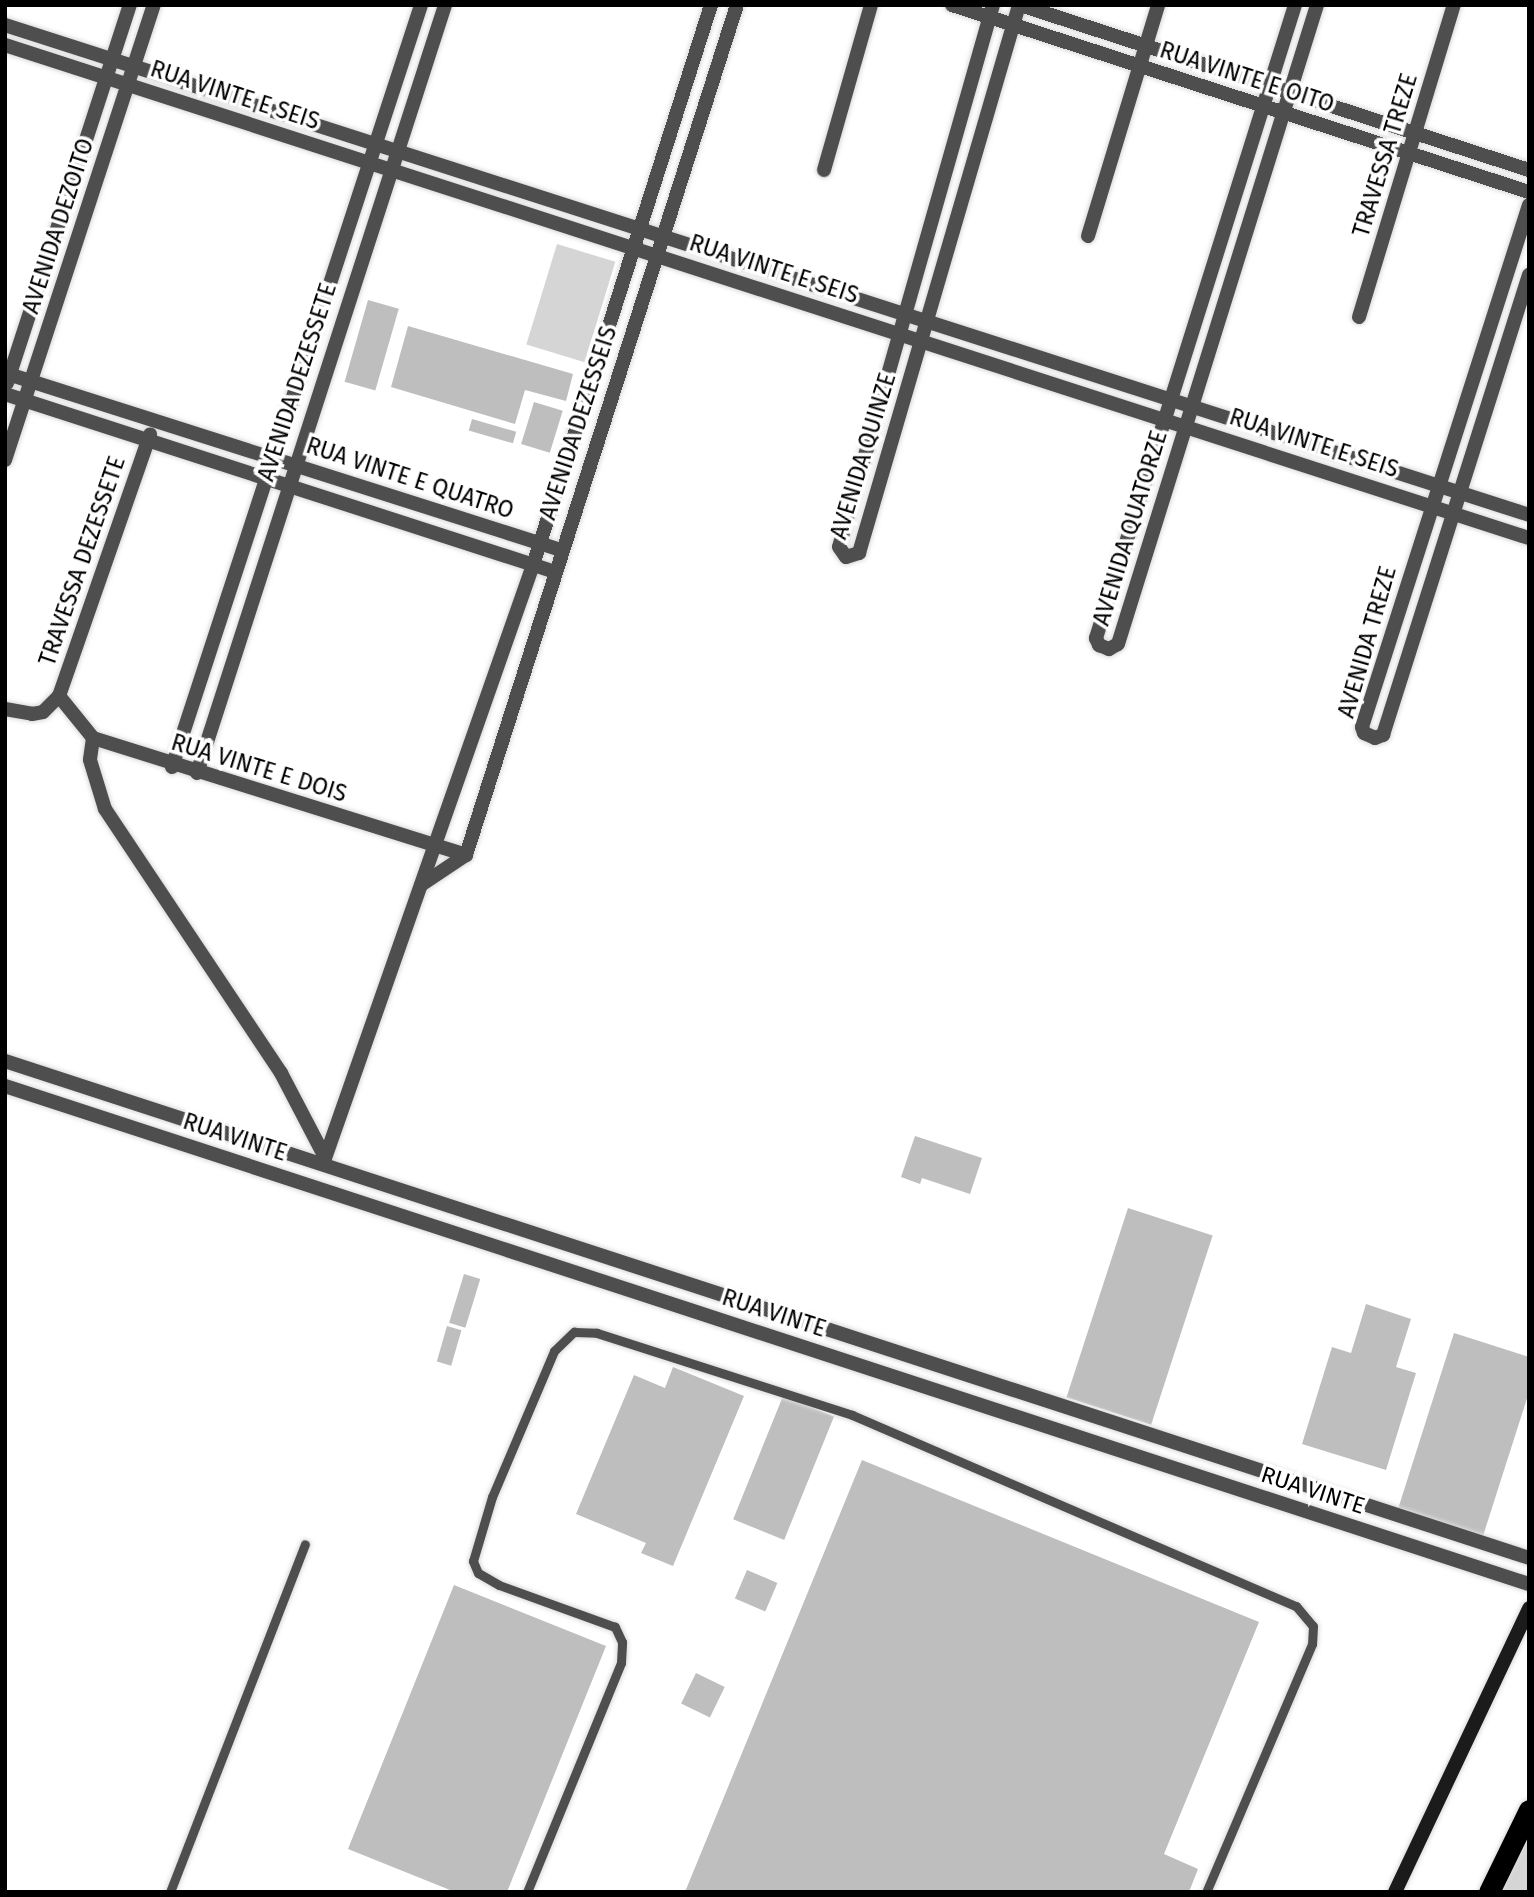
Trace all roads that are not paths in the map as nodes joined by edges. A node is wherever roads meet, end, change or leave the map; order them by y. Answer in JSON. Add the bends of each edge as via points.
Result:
{"nodes":[{"id":1,"x":130,"y":5,"type":"edge"},
{"id":2,"x":154,"y":5,"type":"edge"},
{"id":3,"x":421,"y":5,"type":"edge"},
{"id":4,"x":444,"y":5,"type":"edge"},
{"id":5,"x":710,"y":5,"type":"edge"},
{"id":6,"x":737,"y":5,"type":"edge"},
{"id":7,"x":870,"y":5,"type":"edge"},
{"id":8,"x":952,"y":5,"type":"edge"},
{"id":9,"x":1019,"y":5,"type":"edge"},
{"id":10,"x":1158,"y":5,"type":"edge"},
{"id":11,"x":1295,"y":5,"type":"edge"},
{"id":12,"x":1317,"y":5,"type":"edge"},
{"id":13,"x":1454,"y":5,"type":"edge"},
{"id":14,"x":991,"y":11,"type":"edge"},
{"id":15,"x":5,"y":25,"type":"edge"},
{"id":16,"x":1012,"y":25,"type":"junction"},
{"id":17,"x":5,"y":45,"type":"edge"},
{"id":18,"x":1146,"y":46,"type":"junction"},
{"id":19,"x":113,"y":59,"type":"junction"},
{"id":20,"x":135,"y":66,"type":"junction"},
{"id":21,"x":1140,"y":66,"type":"junction"},
{"id":22,"x":107,"y":78,"type":"junction"},
{"id":23,"x":128,"y":84,"type":"junction"},
{"id":24,"x":1268,"y":86,"type":"junction"},
{"id":25,"x":1290,"y":92,"type":"junction"},
{"id":26,"x":1262,"y":106,"type":"junction"},
{"id":27,"x":1283,"y":112,"type":"junction"},
{"id":28,"x":1415,"y":133,"type":"junction"},
{"id":29,"x":375,"y":144,"type":"junction"},
{"id":30,"x":395,"y":151,"type":"junction"},
{"id":31,"x":1409,"y":153,"type":"junction"},
{"id":32,"x":369,"y":162,"type":"junction"},
{"id":33,"x":389,"y":169,"type":"junction"},
{"id":34,"x":824,"y":170,"type":"dead end"},
{"id":35,"x":1529,"y":170,"type":"edge"},
{"id":36,"x":1529,"y":192,"type":"edge"},
{"id":37,"x":1529,"y":205,"type":"edge"},
{"id":38,"x":640,"y":229,"type":"junction"},
{"id":39,"x":1088,"y":236,"type":"dead end"},
{"id":40,"x":663,"y":237,"type":"junction"},
{"id":41,"x":634,"y":247,"type":"junction"},
{"id":42,"x":657,"y":255,"type":"junction"},
{"id":43,"x":1529,"y":275,"type":"edge"},
{"id":44,"x":906,"y":314,"type":"junction"},
{"id":45,"x":1359,"y":317,"type":"dead end"},
{"id":46,"x":928,"y":321,"type":"junction"},
{"id":47,"x":901,"y":335,"type":"junction"},
{"id":48,"x":921,"y":342,"type":"junction"},
{"id":49,"x":8,"y":374,"type":"edge"},
{"id":50,"x":32,"y":382,"type":"junction"},
{"id":51,"x":5,"y":392,"type":"edge"},
{"id":52,"x":1170,"y":398,"type":"junction"},
{"id":53,"x":25,"y":401,"type":"junction"},
{"id":54,"x":1191,"y":406,"type":"junction"},
{"id":55,"x":1165,"y":418,"type":"junction"},
{"id":56,"x":154,"y":420,"type":"junction"},
{"id":57,"x":1186,"y":425,"type":"junction"},
{"id":58,"x":148,"y":441,"type":"junction"},
{"id":59,"x":271,"y":458,"type":"junction"},
{"id":60,"x":5,"y":460,"type":"edge"},
{"id":61,"x":294,"y":465,"type":"junction"},
{"id":62,"x":264,"y":479,"type":"junction"},
{"id":63,"x":1439,"y":483,"type":"junction"},
{"id":64,"x":287,"y":486,"type":"junction"},
{"id":65,"x":1459,"y":490,"type":"junction"},
{"id":66,"x":1432,"y":506,"type":"junction"},
{"id":67,"x":1451,"y":512,"type":"junction"},
{"id":68,"x":1529,"y":514,"type":"edge"},
{"id":69,"x":1135,"y":515,"type":"junction"},
{"id":70,"x":1156,"y":521,"type":"junction"},
{"id":71,"x":1529,"y":538,"type":"edge"},
{"id":72,"x":540,"y":544,"type":"junction"},
{"id":73,"x":561,"y":551,"type":"junction"},
{"id":74,"x":533,"y":565,"type":"junction"},
{"id":75,"x":555,"y":572,"type":"junction"},
{"id":76,"x":59,"y":696,"type":"junction"},
{"id":77,"x":5,"y":709,"type":"edge"},
{"id":78,"x":93,"y":738,"type":"junction"},
{"id":79,"x":172,"y":767,"type":"junction"},
{"id":80,"x":197,"y":773,"type":"junction"},
{"id":81,"x":438,"y":845,"type":"junction"},
{"id":82,"x":466,"y":855,"type":"junction"},
{"id":83,"x":421,"y":886,"type":"junction"},
{"id":84,"x":5,"y":1061,"type":"edge"},
{"id":85,"x":5,"y":1086,"type":"edge"},
{"id":86,"x":324,"y":1161,"type":"junction"},
{"id":87,"x":305,"y":1544,"type":"dead end"},
{"id":88,"x":1529,"y":1558,"type":"edge"},
{"id":89,"x":1529,"y":1584,"type":"edge"},
{"id":90,"x":1529,"y":1608,"type":"edge"},
{"id":91,"x":1529,"y":1810,"type":"edge"},
{"id":92,"x":170,"y":1892,"type":"edge"},
{"id":93,"x":527,"y":1892,"type":"edge"},
{"id":94,"x":1206,"y":1892,"type":"edge"},
{"id":95,"x":1395,"y":1892,"type":"edge"},
{"id":96,"x":1489,"y":1892,"type":"edge"}],
"edges":[{"from":1,"to":19,"type":"street","name":"AVENIDA DEZOITO"},
{"from":2,"to":20,"type":"street","name":"AVENIDA DEZOITO"},
{"from":3,"to":29,"type":"street","name":"AVENIDA DEZESSETE"},
{"from":4,"to":30,"type":"street","name":"AVENIDA DEZESSETE"},
{"from":5,"to":38,"type":"street","name":"AVENIDA DEZESSEIS"},
{"from":6,"to":40,"type":"street","name":"AVENIDA DEZESSEIS"},
{"from":7,"to":34,"type":"street"},
{"from":8,"to":14,"type":"street","name":"RUA VINTE E OITO"},
{"from":9,"to":16,"type":"street","name":"AVENIDA QUINZE"},
{"from":9,"to":18,"type":"street","name":"RUA VINTE E OITO"},
{"from":10,"to":18,"type":"street"},
{"from":11,"to":24,"type":"street","name":"AVENIDA QUATORZE"},
{"from":12,"to":25,"type":"street","name":"AVENIDA QUATORZE"},
{"from":13,"to":28,"type":"street","name":"TRAVESSA TREZE"},
{"from":14,"to":16,"type":"street","name":"RUA VINTE E OITO"},
{"from":14,"to":44,"type":"street","name":"AVENIDA QUINZE"},
{"from":15,"to":19,"type":"street","name":"RUA VINTE E SEIS"},
{"from":16,"to":21,"type":"street","name":"RUA VINTE E OITO"},
{"from":16,"to":46,"type":"street","name":"AVENIDA QUINZE"},
{"from":17,"to":22,"type":"street","name":"RUA VINTE E SEIS"},
{"from":18,"to":21,"type":"street"},
{"from":18,"to":24,"type":"street","name":"RUA VINTE E OITO"},
{"from":19,"to":20,"type":"street","name":"RUA VINTE E SEIS"},
{"from":19,"to":22,"type":"street","name":"AVENIDA DEZOITO"},
{"from":20,"to":23,"type":"street","name":"AVENIDA DEZOITO"},
{"from":20,"to":29,"type":"street","name":"RUA VINTE E SEIS"},
{"from":21,"to":26,"type":"street","name":"RUA VINTE E OITO"},
{"from":21,"to":39,"type":"street"},
{"from":22,"to":23,"type":"street","name":"RUA VINTE E SEIS"},
{"from":22,"to":49,"type":"street","name":"AVENIDA DEZOITO"},
{"from":23,"to":32,"type":"street","name":"RUA VINTE E SEIS"},
{"from":23,"to":50,"type":"street","name":"AVENIDA DEZOITO"},
{"from":24,"to":25,"type":"street","name":"RUA VINTE E OITO"},
{"from":24,"to":26,"type":"street","name":"AVENIDA QUATORZE"},
{"from":25,"to":27,"type":"street","name":"AVENIDA QUATORZE"},
{"from":25,"to":28,"type":"street","name":"RUA VINTE E OITO"},
{"from":26,"to":27,"type":"street","name":"RUA VINTE E OITO"},
{"from":26,"to":52,"type":"street","name":"AVENIDA QUATORZE"},
{"from":27,"to":31,"type":"street","name":"RUA VINTE E OITO"},
{"from":27,"to":54,"type":"street","name":"AVENIDA QUATORZE"},
{"from":28,"to":31,"type":"street","name":"TRAVESSA TREZE"},
{"from":28,"to":35,"type":"street","name":"RUA VINTE E OITO"},
{"from":29,"to":30,"type":"street","name":"RUA VINTE E SEIS"},
{"from":29,"to":32,"type":"street","name":"AVENIDA DEZESSETE"},
{"from":30,"to":33,"type":"street","name":"AVENIDA DEZESSETE"},
{"from":30,"to":38,"type":"street","name":"RUA VINTE E SEIS"},
{"from":31,"to":36,"type":"street","name":"RUA VINTE E OITO"},
{"from":31,"to":45,"type":"street","name":"TRAVESSA TREZE"},
{"from":32,"to":33,"type":"street","name":"RUA VINTE E SEIS"},
{"from":32,"to":59,"type":"street","name":"AVENIDA DEZESSETE"},
{"from":33,"to":41,"type":"street","name":"RUA VINTE E SEIS"},
{"from":33,"to":61,"type":"street","name":"AVENIDA DEZESSETE"},
{"from":37,"to":63,"type":"street","name":"AVENIDA TREZE"},
{"from":38,"to":40,"type":"street","name":"RUA VINTE E SEIS"},
{"from":38,"to":41,"type":"street","name":"AVENIDA DEZESSEIS"},
{"from":40,"to":42,"type":"street","name":"AVENIDA DEZESSEIS"},
{"from":40,"to":44,"type":"street","name":"RUA VINTE E SEIS"},
{"from":41,"to":42,"type":"street","name":"RUA VINTE E SEIS"},
{"from":41,"to":72,"type":"street","name":"AVENIDA DEZESSEIS"},
{"from":42,"to":47,"type":"street","name":"RUA VINTE E SEIS"},
{"from":42,"to":73,"type":"street","name":"AVENIDA DEZESSEIS"},
{"from":43,"to":65,"type":"street","name":"AVENIDA TREZE"},
{"from":44,"to":46,"type":"street","name":"RUA VINTE E SEIS"},
{"from":44,"to":47,"type":"street","name":"AVENIDA QUINZE"},
{"from":46,"to":48,"type":"street","name":"AVENIDA QUINZE"},
{"from":46,"to":52,"type":"street","name":"RUA VINTE E SEIS"},
{"from":47,"to":48,"type":"street","name":"RUA VINTE E SEIS"},
{"from":47,"to":48,"type":"street","name":"AVENIDA QUINZE","via":[[839,547],[846,557],[859,553]]},
{"from":48,"to":55,"type":"street","name":"RUA VINTE E SEIS"},
{"from":49,"to":50,"type":"street","name":"RUA VINTE E QUATRO"},
{"from":49,"to":51,"type":"street","name":"AVENIDA DEZOITO"},
{"from":50,"to":53,"type":"street","name":"AVENIDA DEZOITO"},
{"from":50,"to":56,"type":"street","name":"RUA VINTE E QUATRO"},
{"from":51,"to":53,"type":"street","name":"RUA VINTE E QUATRO"},
{"from":52,"to":54,"type":"street","name":"RUA VINTE E SEIS"},
{"from":52,"to":55,"type":"street","name":"AVENIDA QUATORZE"},
{"from":53,"to":58,"type":"street","name":"RUA VINTE E QUATRO"},
{"from":53,"to":60,"type":"street","name":"AVENIDA DEZOITO"},
{"from":54,"to":57,"type":"street","name":"AVENIDA QUATORZE"},
{"from":54,"to":63,"type":"street","name":"RUA VINTE E SEIS"},
{"from":55,"to":57,"type":"street","name":"RUA VINTE E SEIS"},
{"from":55,"to":69,"type":"street","name":"AVENIDA QUATORZE"},
{"from":56,"to":58,"type":"street","name":"TRAVESSA DEZESSETE"},
{"from":56,"to":59,"type":"street","name":"RUA VINTE E QUATRO"},
{"from":57,"to":66,"type":"street","name":"RUA VINTE E SEIS"},
{"from":57,"to":70,"type":"street","name":"AVENIDA QUATORZE"},
{"from":58,"to":62,"type":"street","name":"RUA VINTE E QUATRO"},
{"from":58,"to":76,"type":"street","name":"TRAVESSA DEZESSETE"},
{"from":59,"to":61,"type":"street","name":"RUA VINTE E QUATRO"},
{"from":59,"to":62,"type":"street","name":"AVENIDA DEZESSETE"},
{"from":61,"to":64,"type":"street","name":"AVENIDA DEZESSETE"},
{"from":61,"to":72,"type":"street","name":"RUA VINTE E QUATRO"},
{"from":62,"to":64,"type":"street","name":"RUA VINTE E QUATRO"},
{"from":62,"to":79,"type":"street","name":"AVENIDA DEZESSETE"},
{"from":63,"to":65,"type":"street","name":"RUA VINTE E SEIS"},
{"from":63,"to":66,"type":"street","name":"AVENIDA TREZE"},
{"from":64,"to":74,"type":"street","name":"RUA VINTE E QUATRO"},
{"from":64,"to":80,"type":"street","name":"AVENIDA DEZESSETE"},
{"from":65,"to":67,"type":"street","name":"AVENIDA TREZE"},
{"from":65,"to":68,"type":"street","name":"RUA VINTE E SEIS"},
{"from":66,"to":67,"type":"street","name":"RUA VINTE E SEIS"},
{"from":66,"to":67,"type":"street","name":"AVENIDA TREZE","via":[[1362,726],[1371,737],[1382,734]]},
{"from":67,"to":71,"type":"street","name":"RUA VINTE E SEIS"},
{"from":69,"to":70,"type":"street"},
{"from":69,"to":70,"type":"street","name":"AVENIDA QUATORZE","via":[[1096,638],[1099,645],[1110,649],[1118,644]]},
{"from":72,"to":73,"type":"street","name":"RUA VINTE E QUATRO"},
{"from":72,"to":74,"type":"street","name":"AVENIDA DEZESSEIS"},
{"from":73,"to":75,"type":"street","name":"AVENIDA DEZESSEIS"},
{"from":74,"to":75,"type":"street","name":"RUA VINTE E QUATRO"},
{"from":74,"to":81,"type":"street","name":"AVENIDA DEZESSEIS"},
{"from":75,"to":82,"type":"street","name":"AVENIDA DEZESSEIS"},
{"from":76,"to":77,"type":"street","name":"TRAVESSA DEZESSETE","via":[[43,712],[32,715]]},
{"from":76,"to":78,"type":"street"},
{"from":78,"to":79,"type":"street","name":"RUA VINTE E DOIS"},
{"from":78,"to":86,"type":"street","via":[[90,760],[105,808],[281,1073]]},
{"from":79,"to":80,"type":"street","name":"RUA VINTE E DOIS"},
{"from":80,"to":81,"type":"street","name":"RUA VINTE E DOIS"},
{"from":81,"to":82,"type":"street","name":"RUA VINTE E DOIS"},
{"from":81,"to":83,"type":"street","name":"AVENIDA DEZESSEIS"},
{"from":82,"to":83,"type":"street"},
{"from":83,"to":86,"type":"street","name":"AVENIDA DEZESSEIS"},
{"from":84,"to":86,"type":"street","name":"RUA VINTE"},
{"from":85,"to":89,"type":"street","name":"RUA VINTE"},
{"from":86,"to":88,"type":"street","name":"RUA VINTE"},
{"from":87,"to":92,"type":"lane"},
{"from":90,"to":95,"type":"main road"},
{"from":91,"to":96,"type":"highway"},
{"from":93,"to":94,"type":"lane","via":[[621,1663],[622,1642],[615,1627],[499,1585],[478,1573],[473,1561],[492,1497],[554,1351],[574,1332],[597,1333],[852,1415],[1296,1606],[1313,1626],[1312,1644]]}]}
